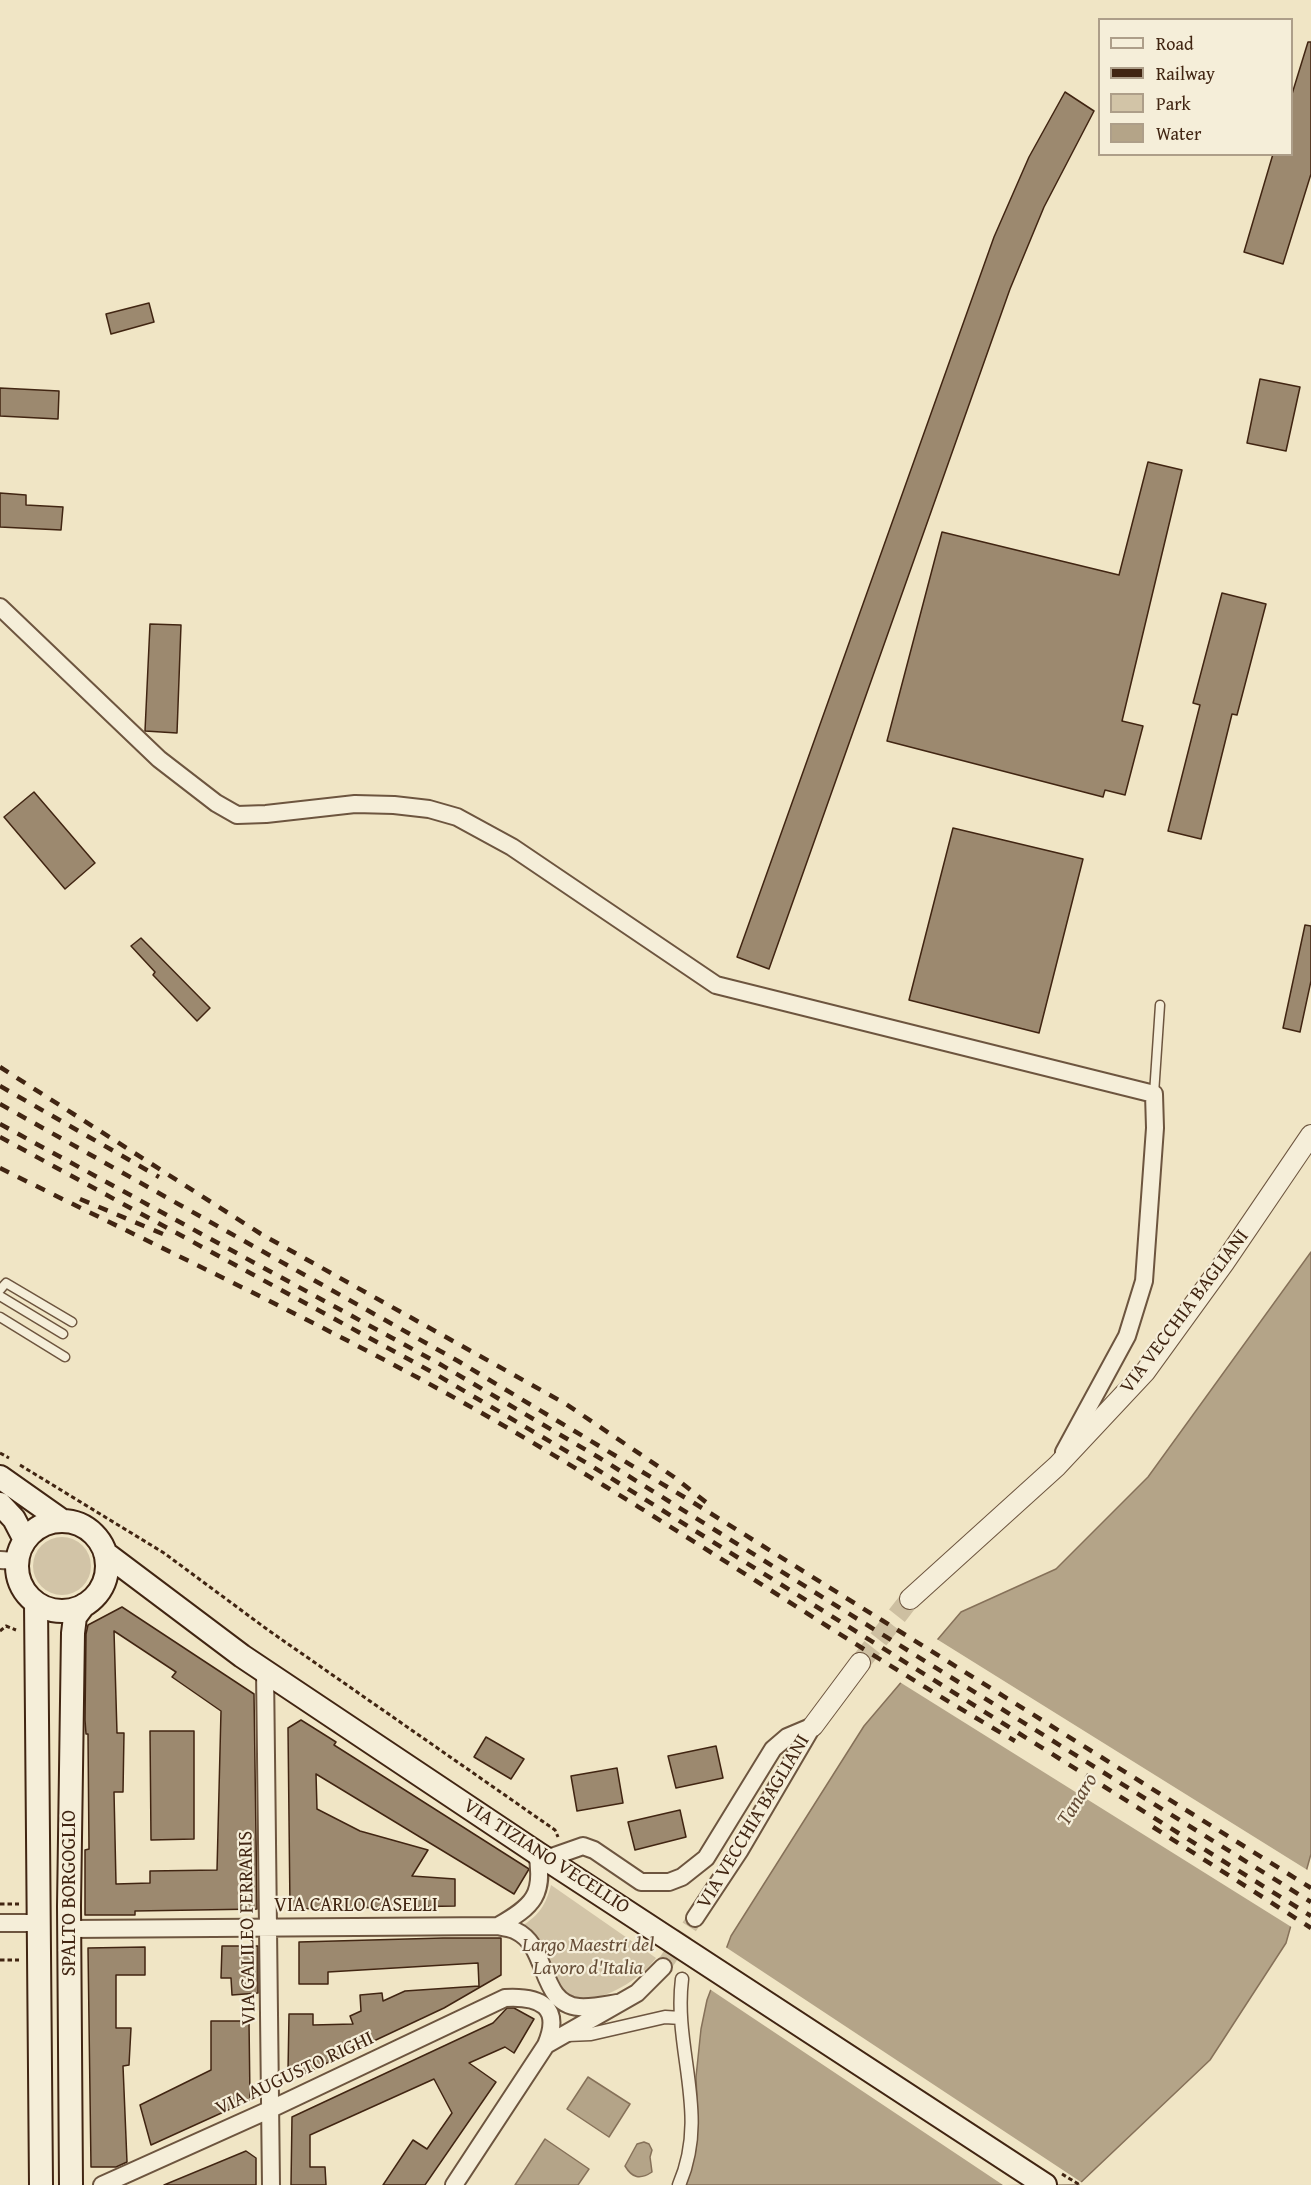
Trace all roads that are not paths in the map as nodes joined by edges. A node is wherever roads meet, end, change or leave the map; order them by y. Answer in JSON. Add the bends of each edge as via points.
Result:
{"nodes":[{"id":1,"x":0,"y":608,"type":"edge"},
{"id":2,"x":1160,"y":1005,"type":"dead end"},
{"id":3,"x":1154,"y":1094,"type":"junction"},
{"id":4,"x":1311,"y":1135,"type":"edge"},
{"id":5,"x":0,"y":1290,"type":"edge"},
{"id":6,"x":0,"y":1296,"type":"edge"},
{"id":7,"x":0,"y":1317,"type":"edge"},
{"id":8,"x":72,"y":1322,"type":"dead end"},
{"id":9,"x":63,"y":1334,"type":"dead end"},
{"id":10,"x":65,"y":1357,"type":"dead end"},
{"id":11,"x":1057,"y":1466,"type":"junction"},
{"id":12,"x":0,"y":1477,"type":"edge"},
{"id":13,"x":0,"y":1504,"type":"edge"},
{"id":14,"x":61,"y":1521,"type":"junction"},
{"id":15,"x":105,"y":1553,"type":"junction"},
{"id":16,"x":14,"y":1554,"type":"edge"},
{"id":17,"x":92,"y":1598,"type":"junction"},
{"id":18,"x":910,"y":1599,"type":"tunnel mouth"},
{"id":19,"x":36,"y":1603,"type":"junction"},
{"id":20,"x":170,"y":1603,"type":"junction"},
{"id":21,"x":860,"y":1663,"type":"tunnel mouth"},
{"id":22,"x":264,"y":1670,"type":"junction"},
{"id":23,"x":813,"y":1726,"type":"junction"},
{"id":24,"x":549,"y":1854,"type":"junction"},
{"id":25,"x":695,"y":1918,"type":"tunnel mouth"},
{"id":26,"x":0,"y":1923,"type":"edge"},
{"id":27,"x":39,"y":1923,"type":"junction"},
{"id":28,"x":498,"y":1926,"type":"junction"},
{"id":29,"x":269,"y":1928,"type":"junction"},
{"id":30,"x":70,"y":1929,"type":"junction"},
{"id":31,"x":663,"y":1967,"type":"tunnel mouth"},
{"id":32,"x":682,"y":1979,"type":"dead end"},
{"id":33,"x":617,"y":2003,"type":"junction"},
{"id":34,"x":681,"y":2018,"type":"junction"},
{"id":35,"x":552,"y":2041,"type":"junction"},
{"id":36,"x":271,"y":2109,"type":"junction"},
{"id":37,"x":41,"y":2185,"type":"edge"},
{"id":38,"x":71,"y":2185,"type":"edge"},
{"id":39,"x":102,"y":2185,"type":"edge"},
{"id":40,"x":271,"y":2185,"type":"edge"},
{"id":41,"x":454,"y":2185,"type":"edge"},
{"id":42,"x":679,"y":2185,"type":"edge"},
{"id":43,"x":1045,"y":2185,"type":"edge"}],
"edges":[{"from":1,"to":3,"type":"street","via":[[159,759],[237,815],[365,804],[429,809],[458,817],[512,847],[716,985]]},
{"from":2,"to":3,"type":"lane"},
{"from":3,"to":11,"type":"street","via":[[1144,1281],[1127,1336]]},
{"from":4,"to":11,"type":"street","name":"VIA VECCHIA BAGLIANI","via":[[1145,1372]]},
{"from":5,"to":8,"type":"lane","via":[[6,1283]]},
{"from":6,"to":9,"type":"lane"},
{"from":7,"to":10,"type":"lane"},
{"from":11,"to":18,"type":"street","name":"VIA VECCHIA BAGLIANI"},
{"from":12,"to":14,"type":"main road"},
{"from":13,"to":16,"type":"main road","via":[[14,1519]]},
{"from":14,"to":15,"type":"main road","via":[[88,1529]]},
{"from":14,"to":16,"type":"main road","via":[[34,1530]]},
{"from":15,"to":17,"type":"main road","name":"SPALTO BORGOGLIO","via":[[106,1573]]},
{"from":15,"to":20,"type":"main road"},
{"from":16,"to":19,"type":"main road","via":[[21,1585]]},
{"from":17,"to":19,"type":"main road","via":[[60,1611]]},
{"from":17,"to":20,"type":"main road","via":[[116,1583],[127,1583]]},
{"from":17,"to":30,"type":"main road","name":"SPALTO BORGOGLIO","via":[[73,1623]]},
{"from":19,"to":27,"type":"main road","name":"SPALTO BORGOGLIO"},
{"from":20,"to":22,"type":"main road","name":"VIA TIZIANO VECELLIO"},
{"from":21,"to":23,"type":"street","name":"VIA VECCHIA BAGLIANI"},
{"from":22,"to":24,"type":"main road","name":"VIA TIZIANO VECELLIO"},
{"from":22,"to":29,"type":"street","name":"VIA GALILEO FERRARIS"},
{"from":23,"to":24,"type":"street","name":"VIA VECCHIA BAGLIANI","via":[[787,1737],[772,1749],[706,1858],[682,1876],[662,1883],[641,1882],[583,1846]]},
{"from":23,"to":25,"type":"street","name":"VIA VECCHIA BAGLIANI"},
{"from":24,"to":28,"type":"street","via":[[538,1894],[523,1912]]},
{"from":24,"to":43,"type":"main road","name":"VIA TIZIANO VECELLIO"},
{"from":26,"to":27,"type":"street"},
{"from":27,"to":37,"type":"main road","name":"SPALTO BORGOGLIO"},
{"from":28,"to":29,"type":"street","name":"VIA CARLO CASELLI"},
{"from":28,"to":33,"type":"street","via":[[517,1931],[532,1945],[552,1989],[567,2004],[590,2007]]},
{"from":29,"to":30,"type":"street","name":"VIA CARLO CASELLI"},
{"from":29,"to":36,"type":"street","name":"VIA GALILEO FERRARIS"},
{"from":30,"to":38,"type":"main road","name":"SPALTO BORGOGLIO"},
{"from":31,"to":33,"type":"street","via":[[650,1983]]},
{"from":32,"to":34,"type":"street"},
{"from":33,"to":35,"type":"street"},
{"from":34,"to":35,"type":"street","via":[[665,2017]]},
{"from":34,"to":42,"type":"street","via":[[694,2120]]},
{"from":35,"to":36,"type":"street","name":"VIA AUGUSTO RIGHI","via":[[549,2010],[534,2000],[505,1998]]},
{"from":35,"to":41,"type":"street"},
{"from":36,"to":39,"type":"street","name":"VIA AUGUSTO RIGHI"},
{"from":36,"to":40,"type":"street","name":"VIA GALILEO FERRARIS"}]}
